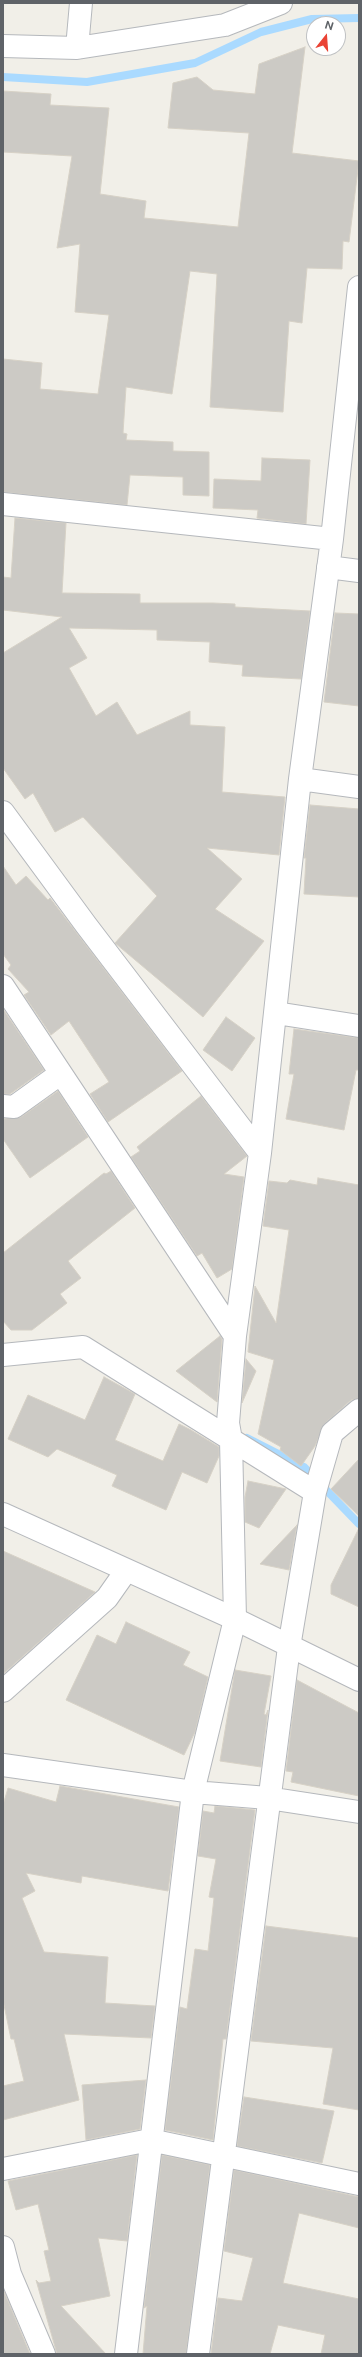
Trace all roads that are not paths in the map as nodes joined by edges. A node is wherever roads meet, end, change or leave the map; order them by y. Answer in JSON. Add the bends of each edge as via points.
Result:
{"nodes":[{"id":1,"x":81,"y":3,"type":"edge"},
{"id":2,"x":281,"y":3,"type":"edge"},
{"id":3,"x":3,"y":46,"type":"edge"},
{"id":4,"x":77,"y":48,"type":"junction"},
{"id":5,"x":359,"y":287,"type":"edge"},
{"id":6,"x":3,"y":504,"type":"edge"},
{"id":7,"x":332,"y":539,"type":"junction"},
{"id":8,"x":328,"y":567,"type":"junction"},
{"id":9,"x":359,"y":571,"type":"edge"},
{"id":10,"x":300,"y":779,"type":"junction"},
{"id":11,"x":359,"y":787,"type":"edge"},
{"id":12,"x":3,"y":812,"type":"edge"},
{"id":13,"x":3,"y":986,"type":"edge"},
{"id":14,"x":276,"y":1013,"type":"junction"},
{"id":15,"x":359,"y":1026,"type":"edge"},
{"id":16,"x":60,"y":1074,"type":"junction"},
{"id":17,"x":3,"y":1106,"type":"edge"},
{"id":18,"x":260,"y":1153,"type":"junction"},
{"id":19,"x":235,"y":1336,"type":"junction"},
{"id":20,"x":3,"y":1355,"type":"edge"},
{"id":21,"x":359,"y":1410,"type":"edge"},
{"id":22,"x":229,"y":1431,"type":"junction"},
{"id":23,"x":316,"y":1491,"type":"junction"},
{"id":24,"x":3,"y":1514,"type":"edge"},
{"id":25,"x":126,"y":1571,"type":"junction"},
{"id":26,"x":235,"y":1619,"type":"junction"},
{"id":27,"x":289,"y":1647,"type":"junction"},
{"id":28,"x":359,"y":1680,"type":"edge"},
{"id":29,"x":3,"y":1691,"type":"edge"},
{"id":30,"x":3,"y":1765,"type":"edge"},
{"id":31,"x":193,"y":1792,"type":"junction"},
{"id":32,"x":268,"y":1798,"type":"junction"},
{"id":33,"x":359,"y":1812,"type":"edge"},
{"id":34,"x":150,"y":2140,"type":"junction"},
{"id":35,"x":223,"y":2155,"type":"junction"},
{"id":36,"x":3,"y":2169,"type":"edge"},
{"id":37,"x":359,"y":2184,"type":"edge"},
{"id":38,"x":3,"y":2248,"type":"edge"},
{"id":39,"x":44,"y":2354,"type":"edge"},
{"id":40,"x":126,"y":2354,"type":"edge"},
{"id":41,"x":198,"y":2354,"type":"edge"}],
"edges":[{"from":1,"to":4,"type":"street"},
{"from":2,"to":4,"type":"street","via":[[225,25]]},
{"from":3,"to":4,"type":"street"},
{"from":5,"to":7,"type":"street"},
{"from":6,"to":7,"type":"street"},
{"from":7,"to":8,"type":"street"},
{"from":8,"to":9,"type":"street"},
{"from":8,"to":10,"type":"street"},
{"from":10,"to":11,"type":"street"},
{"from":10,"to":14,"type":"street"},
{"from":12,"to":18,"type":"street","via":[[90,932]]},
{"from":13,"to":16,"type":"street"},
{"from":14,"to":15,"type":"street"},
{"from":14,"to":18,"type":"street"},
{"from":16,"to":17,"type":"street","via":[[14,1107]]},
{"from":16,"to":19,"type":"street"},
{"from":18,"to":19,"type":"street"},
{"from":19,"to":22,"type":"street"},
{"from":20,"to":22,"type":"street","via":[[83,1347],[117,1369]]},
{"from":21,"to":23,"type":"street","via":[[332,1433]]},
{"from":22,"to":23,"type":"street"},
{"from":22,"to":26,"type":"street"},
{"from":23,"to":27,"type":"street"},
{"from":24,"to":25,"type":"street"},
{"from":25,"to":26,"type":"street"},
{"from":25,"to":29,"type":"street","via":[[107,1598]]},
{"from":26,"to":27,"type":"street"},
{"from":26,"to":31,"type":"street"},
{"from":27,"to":28,"type":"street"},
{"from":27,"to":32,"type":"street"},
{"from":30,"to":31,"type":"street"},
{"from":31,"to":32,"type":"street"},
{"from":31,"to":34,"type":"street"},
{"from":32,"to":33,"type":"street"},
{"from":32,"to":35,"type":"street"},
{"from":34,"to":35,"type":"street"},
{"from":34,"to":36,"type":"street"},
{"from":34,"to":40,"type":"street"},
{"from":35,"to":37,"type":"street"},
{"from":35,"to":41,"type":"street"},
{"from":38,"to":39,"type":"street","via":[[10,2274]]}]}
